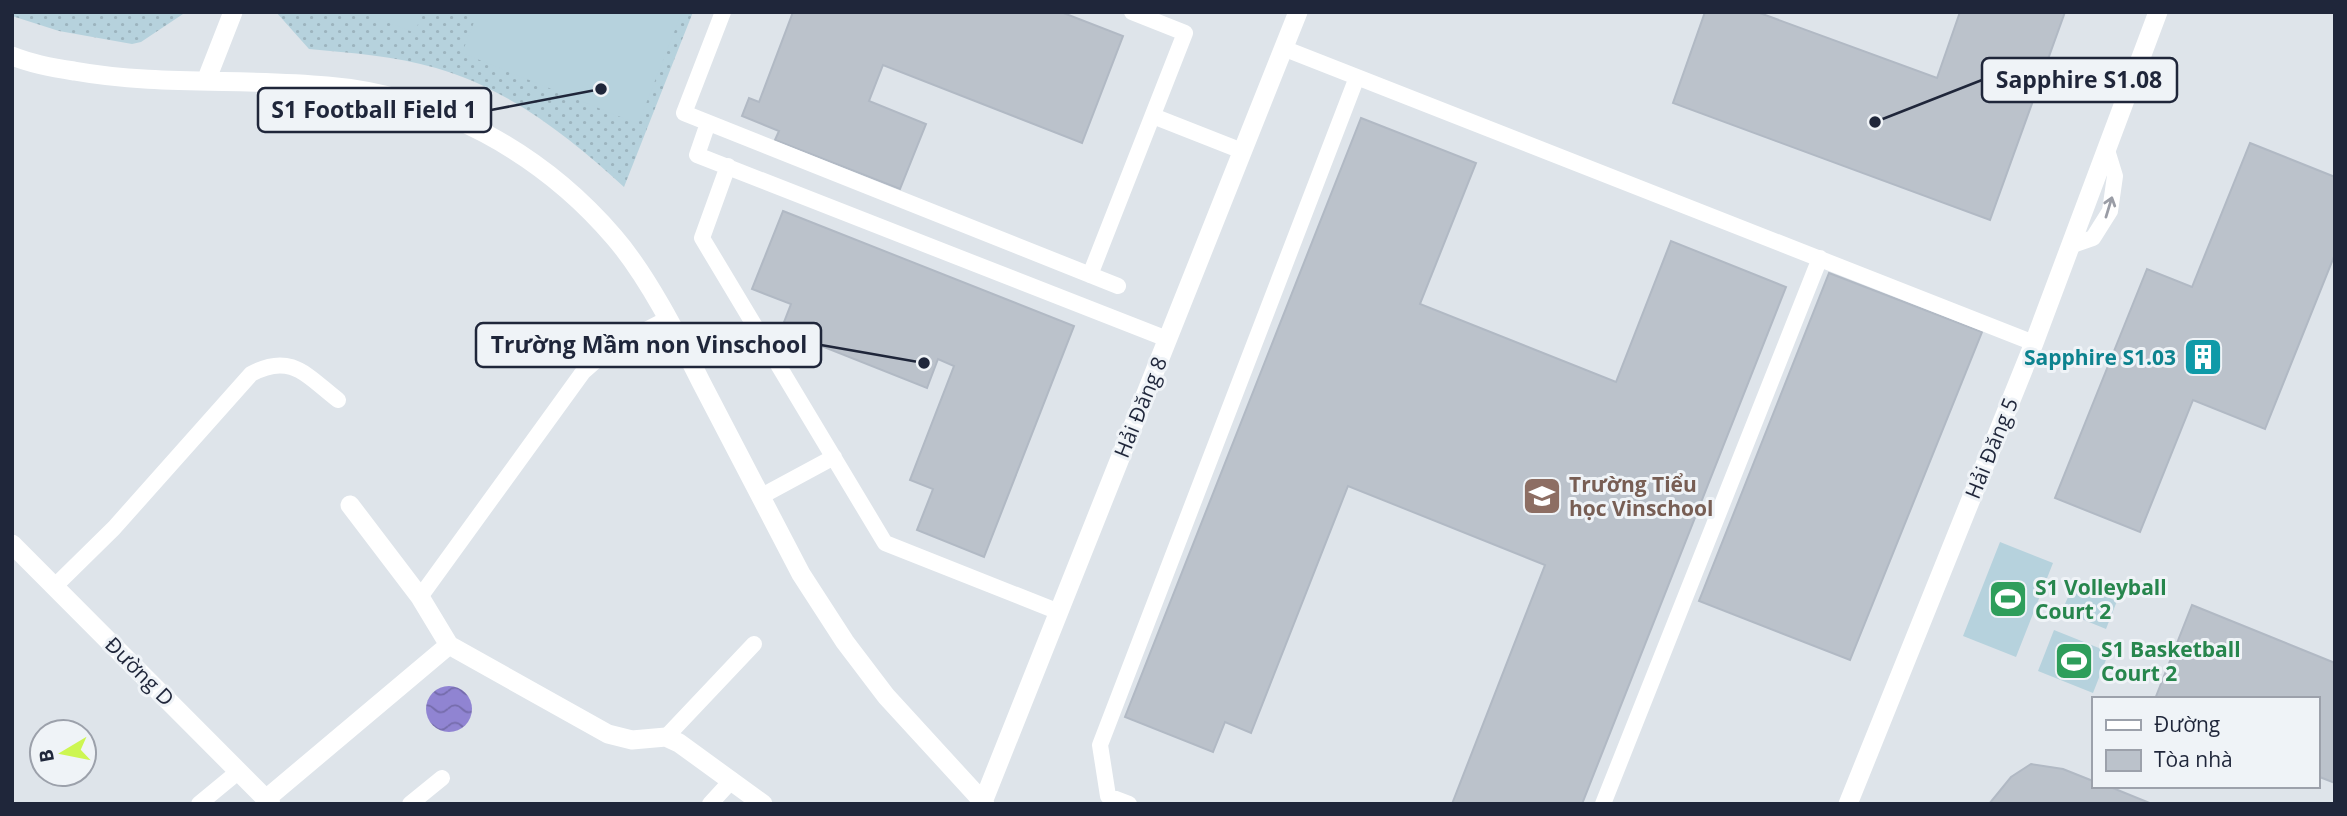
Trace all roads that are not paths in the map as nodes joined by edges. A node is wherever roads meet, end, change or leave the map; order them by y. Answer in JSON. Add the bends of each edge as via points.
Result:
{"nodes":[{"id":1,"x":233,"y":12,"type":"edge"},
{"id":2,"x":723,"y":12,"type":"edge"},
{"id":3,"x":1132,"y":12,"type":"edge"},
{"id":4,"x":1298,"y":12,"type":"edge"},
{"id":5,"x":2158,"y":12,"type":"edge"},
{"id":6,"x":1283,"y":48,"type":"junction"},
{"id":7,"x":12,"y":56,"type":"edge"},
{"id":8,"x":1357,"y":77,"type":"junction"},
{"id":9,"x":206,"y":81,"type":"junction"},
{"id":10,"x":1153,"y":116,"type":"junction"},
{"id":11,"x":708,"y":123,"type":"junction"},
{"id":12,"x":1242,"y":151,"type":"junction"},
{"id":13,"x":728,"y":166,"type":"junction"},
{"id":14,"x":931,"y":212,"type":"junction"},
{"id":15,"x":920,"y":241,"type":"junction"},
{"id":16,"x":1820,"y":258,"type":"junction"},
{"id":17,"x":1090,"y":275,"type":"junction"},
{"id":18,"x":1118,"y":286,"type":"dead end"},
{"id":19,"x":667,"y":319,"type":"junction"},
{"id":20,"x":1167,"y":339,"type":"junction"},
{"id":21,"x":2034,"y":342,"type":"junction"},
{"id":22,"x":338,"y":400,"type":"dead end"},
{"id":23,"x":834,"y":457,"type":"junction"},
{"id":24,"x":761,"y":496,"type":"junction"},
{"id":25,"x":350,"y":505,"type":"dead end"},
{"id":26,"x":16,"y":556,"type":"edge"},
{"id":27,"x":55,"y":586,"type":"junction"},
{"id":28,"x":420,"y":597,"type":"junction"},
{"id":29,"x":1059,"y":612,"type":"junction"},
{"id":30,"x":754,"y":643,"type":"dead end"},
{"id":31,"x":449,"y":645,"type":"junction"},
{"id":32,"x":666,"y":737,"type":"junction"},
{"id":33,"x":239,"y":771,"type":"junction"},
{"id":34,"x":442,"y":778,"type":"dead end"},
{"id":35,"x":732,"y":780,"type":"junction"},
{"id":36,"x":269,"y":801,"type":"edge"},
{"id":37,"x":984,"y":803,"type":"edge"},
{"id":38,"x":199,"y":804,"type":"edge"},
{"id":39,"x":410,"y":804,"type":"edge"},
{"id":40,"x":710,"y":804,"type":"edge"},
{"id":41,"x":763,"y":804,"type":"edge"},
{"id":42,"x":1129,"y":804,"type":"edge"},
{"id":43,"x":1603,"y":804,"type":"edge"},
{"id":44,"x":1847,"y":804,"type":"edge"}],
"edges":[{"from":1,"to":9,"type":"street"},
{"from":2,"to":11,"type":"lane","via":[[684,113]]},
{"from":3,"to":10,"type":"lane","via":[[1185,33]]},
{"from":4,"to":6,"type":"street","name":"Hải Đăng 8"},
{"from":5,"to":21,"type":"street","name":"Hải Đăng 5"},
{"from":6,"to":8,"type":"lane"},
{"from":6,"to":12,"type":"street","name":"Hải Đăng 8"},
{"from":7,"to":9,"type":"street","via":[[100,76]]},
{"from":8,"to":16,"type":"lane"},
{"from":8,"to":42,"type":"lane","via":[[1100,745],[1108,796]]},
{"from":9,"to":19,"type":"street","via":[[358,89],[422,105],[482,132],[533,163],[597,218],[628,255]]},
{"from":10,"to":12,"type":"lane"},
{"from":10,"to":17,"type":"lane"},
{"from":11,"to":13,"type":"lane","via":[[697,155]]},
{"from":11,"to":14,"type":"lane"},
{"from":12,"to":20,"type":"street","name":"Hải Đăng 8"},
{"from":13,"to":15,"type":"lane"},
{"from":13,"to":23,"type":"lane","via":[[702,238]]},
{"from":14,"to":15,"type":"lane"},
{"from":14,"to":17,"type":"lane"},
{"from":15,"to":20,"type":"lane"},
{"from":16,"to":21,"type":"lane"},
{"from":16,"to":43,"type":"lane"},
{"from":17,"to":18,"type":"lane"},
{"from":19,"to":24,"type":"street"},
{"from":19,"to":28,"type":"lane","via":[[609,349],[583,372]]},
{"from":20,"to":29,"type":"street","name":"Hải Đăng 8"},
{"from":21,"to":44,"type":"street","name":"Hải Đăng 5"},
{"from":22,"to":27,"type":"lane","via":[[300,370],[286,365],[268,365],[251,374],[114,528]]},
{"from":23,"to":24,"type":"lane"},
{"from":23,"to":29,"type":"lane","via":[[885,543]]},
{"from":24,"to":37,"type":"street","via":[[801,574],[845,642],[886,696]]},
{"from":25,"to":28,"type":"street"},
{"from":26,"to":27,"type":"street","name":"Đường D"},
{"from":27,"to":33,"type":"street","name":"Đường D"},
{"from":28,"to":31,"type":"street"},
{"from":29,"to":37,"type":"street","name":"Hải Đăng 8"},
{"from":30,"to":32,"type":"lane"},
{"from":31,"to":32,"type":"street","via":[[608,734],[632,740]]},
{"from":31,"to":36,"type":"street","name":"Đường D"},
{"from":32,"to":35,"type":"street"},
{"from":33,"to":36,"type":"street","name":"Đường D"},
{"from":33,"to":38,"type":"lane"},
{"from":34,"to":39,"type":"lane"},
{"from":35,"to":40,"type":"lane"},
{"from":35,"to":41,"type":"street"}]}
